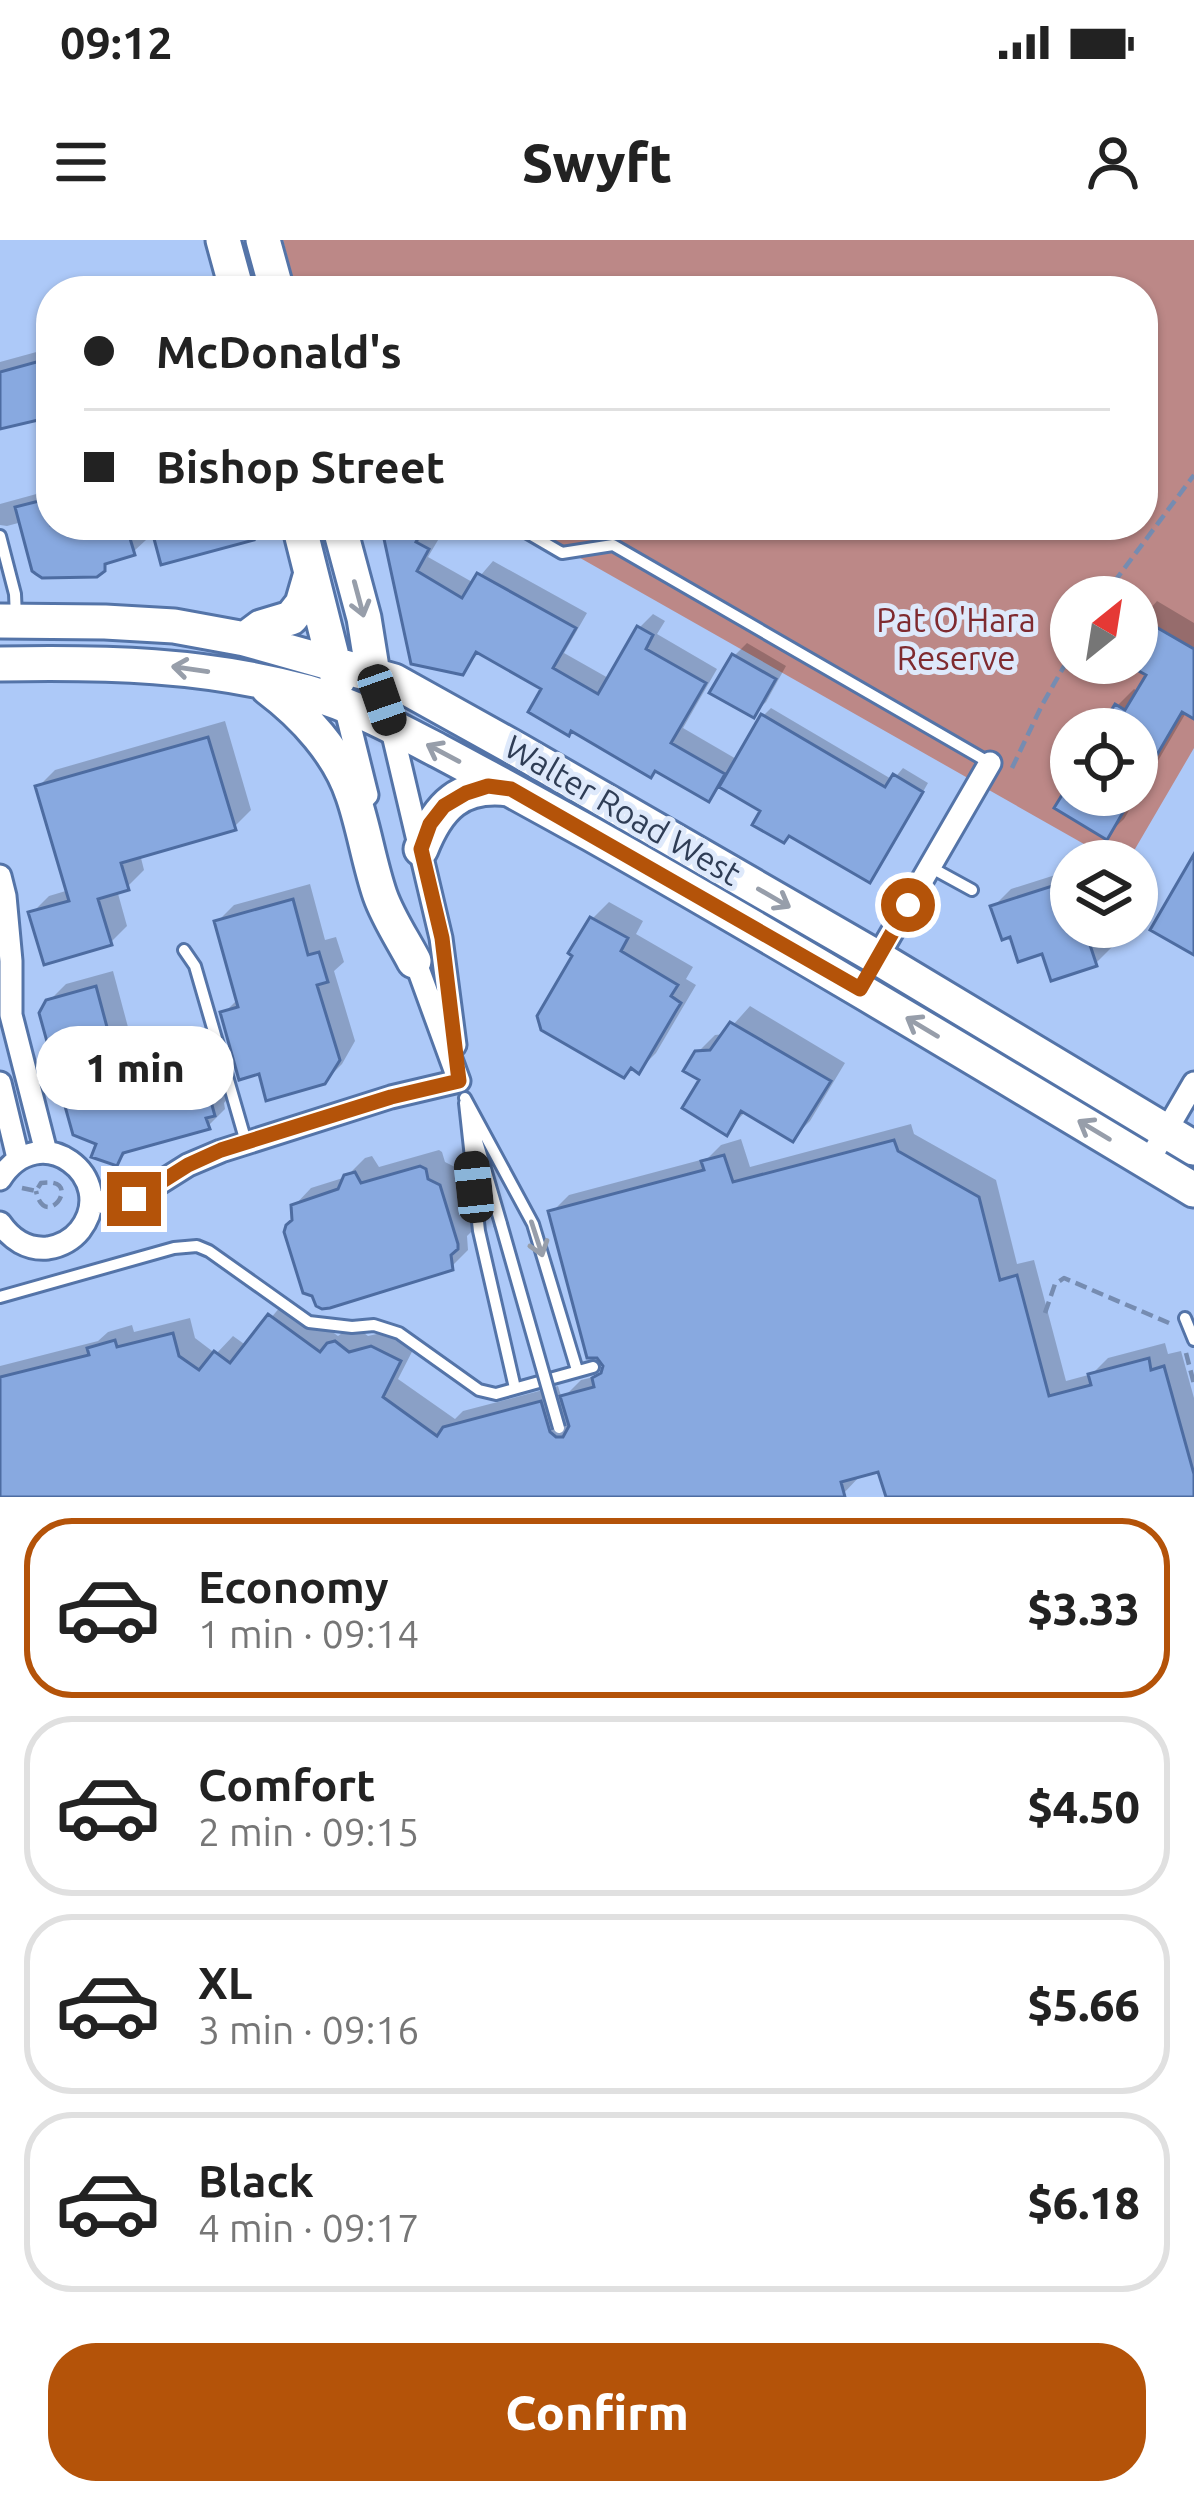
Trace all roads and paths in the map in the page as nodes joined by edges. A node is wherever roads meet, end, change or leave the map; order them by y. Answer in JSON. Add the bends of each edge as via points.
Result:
{"nodes":[{"id":1,"x":224,"y":240,"type":"edge"},
{"id":2,"x":263,"y":240,"type":"edge"},
{"id":3,"x":233,"y":276,"type":"edge"},
{"id":4,"x":273,"y":276,"type":"edge"},
{"id":5,"x":1194,"y":475,"type":"edge"},
{"id":6,"x":1158,"y":523,"type":"edge"},
{"id":7,"x":0,"y":536,"type":"edge"},
{"id":8,"x":303,"y":540,"type":"edge"},
{"id":9,"x":343,"y":540,"type":"edge"},
{"id":10,"x":540,"y":540,"type":"edge"},
{"id":11,"x":1146,"y":540,"type":"edge"},
{"id":12,"x":311,"y":573,"type":"junction"},
{"id":13,"x":1119,"y":576,"type":"edge"},
{"id":14,"x":8,"y":621,"type":"edge"},
{"id":15,"x":245,"y":639,"type":"junction"},
{"id":16,"x":0,"y":664,"type":"edge"},
{"id":17,"x":335,"y":665,"type":"junction"},
{"id":18,"x":374,"y":674,"type":"junction"},
{"id":19,"x":260,"y":682,"type":"junction"},
{"id":20,"x":1054,"y":684,"type":"edge"},
{"id":21,"x":345,"y":706,"type":"junction"},
{"id":22,"x":391,"y":726,"type":"junction"},
{"id":23,"x":1000,"y":768,"type":"junction"},
{"id":24,"x":511,"y":789,"type":"junction"},
{"id":25,"x":421,"y":849,"type":"junction"},
{"id":26,"x":930,"y":867,"type":"junction"},
{"id":27,"x":0,"y":876,"type":"edge"},
{"id":28,"x":972,"y":890,"type":"dead end"},
{"id":29,"x":184,"y":950,"type":"dead end"},
{"id":30,"x":878,"y":958,"type":"junction"},
{"id":31,"x":6,"y":961,"type":"edge"},
{"id":32,"x":414,"y":961,"type":"junction"},
{"id":33,"x":860,"y":989,"type":"junction"},
{"id":34,"x":0,"y":1083,"type":"edge"},
{"id":35,"x":1194,"y":1083,"type":"edge"},
{"id":36,"x":462,"y":1089,"type":"junction"},
{"id":37,"x":1180,"y":1140,"type":"edge"},
{"id":38,"x":246,"y":1142,"type":"junction"},
{"id":39,"x":46,"y":1152,"type":"junction"},
{"id":40,"x":18,"y":1158,"type":"junction"},
{"id":41,"x":1148,"y":1162,"type":"junction"},
{"id":42,"x":0,"y":1179,"type":"edge"},
{"id":43,"x":1194,"y":1190,"type":"edge"},
{"id":44,"x":36,"y":1191,"type":"joint"},
{"id":45,"x":91,"y":1203,"type":"junction"},
{"id":46,"x":2,"y":1230,"type":"edge"},
{"id":47,"x":0,"y":1297,"type":"edge"},
{"id":48,"x":1045,"y":1313,"type":"dead end"},
{"id":49,"x":1185,"y":1318,"type":"dead end"},
{"id":50,"x":1174,"y":1327,"type":"dead end"},
{"id":51,"x":1188,"y":1339,"type":"edge"},
{"id":52,"x":593,"y":1367,"type":"dead end"},
{"id":53,"x":577,"y":1370,"type":"junction"},
{"id":54,"x":1194,"y":1384,"type":"edge"},
{"id":55,"x":515,"y":1388,"type":"junction"},
{"id":56,"x":560,"y":1429,"type":"dead end"}],
"edges":[{"from":1,"to":3,"type":"main road"},
{"from":2,"to":4,"type":"main road"},
{"from":5,"to":6,"type":"path"},
{"from":7,"to":14,"type":"lane","via":[[15,594]]},
{"from":8,"to":12,"type":"main road"},
{"from":9,"to":18,"type":"main road","one_way":true},
{"from":10,"to":23,"type":"lane","via":[[562,553],[613,545]]},
{"from":11,"to":13,"type":"path"},
{"from":12,"to":15,"type":"main road","via":[[291,617]]},
{"from":12,"to":17,"type":"main road"},
{"from":14,"to":15,"type":"main road","name":"Walter Road West","via":[[175,626]]},
{"from":15,"to":17,"type":"main road","name":"Walter Road West"},
{"from":19,"to":16,"type":"main road","name":"Walter Road West","one_way":true,"via":[[140,664]]},
{"from":17,"to":18,"type":"main road","name":"Walter Road West"},
{"from":17,"to":21,"type":"main road"},
{"from":18,"to":22,"type":"main road"},
{"from":18,"to":30,"type":"main road","name":"Walter Road West","one_way":true},
{"from":19,"to":21,"type":"main road","name":"Walter Road West"},
{"from":19,"to":32,"type":"main road","via":[[305,720],[345,776],[381,899]]},
{"from":20,"to":23,"type":"path"},
{"from":21,"to":22,"type":"main road","name":"Walter Road West"},
{"from":21,"to":32,"type":"street"},
{"from":24,"to":22,"type":"main road","name":"Walter Road West","one_way":true},
{"from":22,"to":25,"type":"street"},
{"from":23,"to":26,"type":"street"},
{"from":24,"to":25,"type":"main road","via":[[488,786],[444,806]]},
{"from":24,"to":33,"type":"main road","name":"Walter Road West"},
{"from":25,"to":36,"type":"street"},
{"from":26,"to":28,"type":"lane"},
{"from":26,"to":30,"type":"street"},
{"from":27,"to":31,"type":"street"},
{"from":29,"to":38,"type":"lane"},
{"from":30,"to":33,"type":"street"},
{"from":30,"to":37,"type":"main road","name":"Walter Road West"},
{"from":31,"to":39,"type":"street","via":[[10,1015]]},
{"from":32,"to":36,"type":"street"},
{"from":41,"to":33,"type":"main road","name":"Walter Road West","one_way":true},
{"from":34,"to":40,"type":"street"},
{"from":35,"to":37,"type":"street"},
{"from":36,"to":38,"type":"street","via":[[391,1097]]},
{"from":36,"to":53,"type":"lane","one_way":true,"via":[[533,1224]]},
{"from":36,"to":55,"type":"lane","via":[[478,1231]]},
{"from":36,"to":56,"type":"lane","bridge":true},
{"from":37,"to":41,"type":"street"},
{"from":38,"to":45,"type":"street","via":[[134,1199]]},
{"from":39,"to":40,"type":"street"},
{"from":39,"to":45,"type":"street","via":[[75,1163]]},
{"from":40,"to":42,"type":"street"},
{"from":41,"to":43,"type":"main road","name":"Walter Road West"},
{"from":44,"to":44,"type":"path","via":[[57,1183],[62,1198],[49,1207]]},
{"from":45,"to":46,"type":"street","via":[[83,1227],[52,1248],[26,1246]]},
{"from":47,"to":55,"type":"lane","via":[[197,1246],[309,1322],[374,1324],[479,1390]]},
{"from":48,"to":50,"type":"path","via":[[1064,1278]]},
{"from":49,"to":51,"type":"lane"},
{"from":51,"to":54,"type":"path"},
{"from":52,"to":53,"type":"lane"},
{"from":53,"to":55,"type":"lane"}]}
